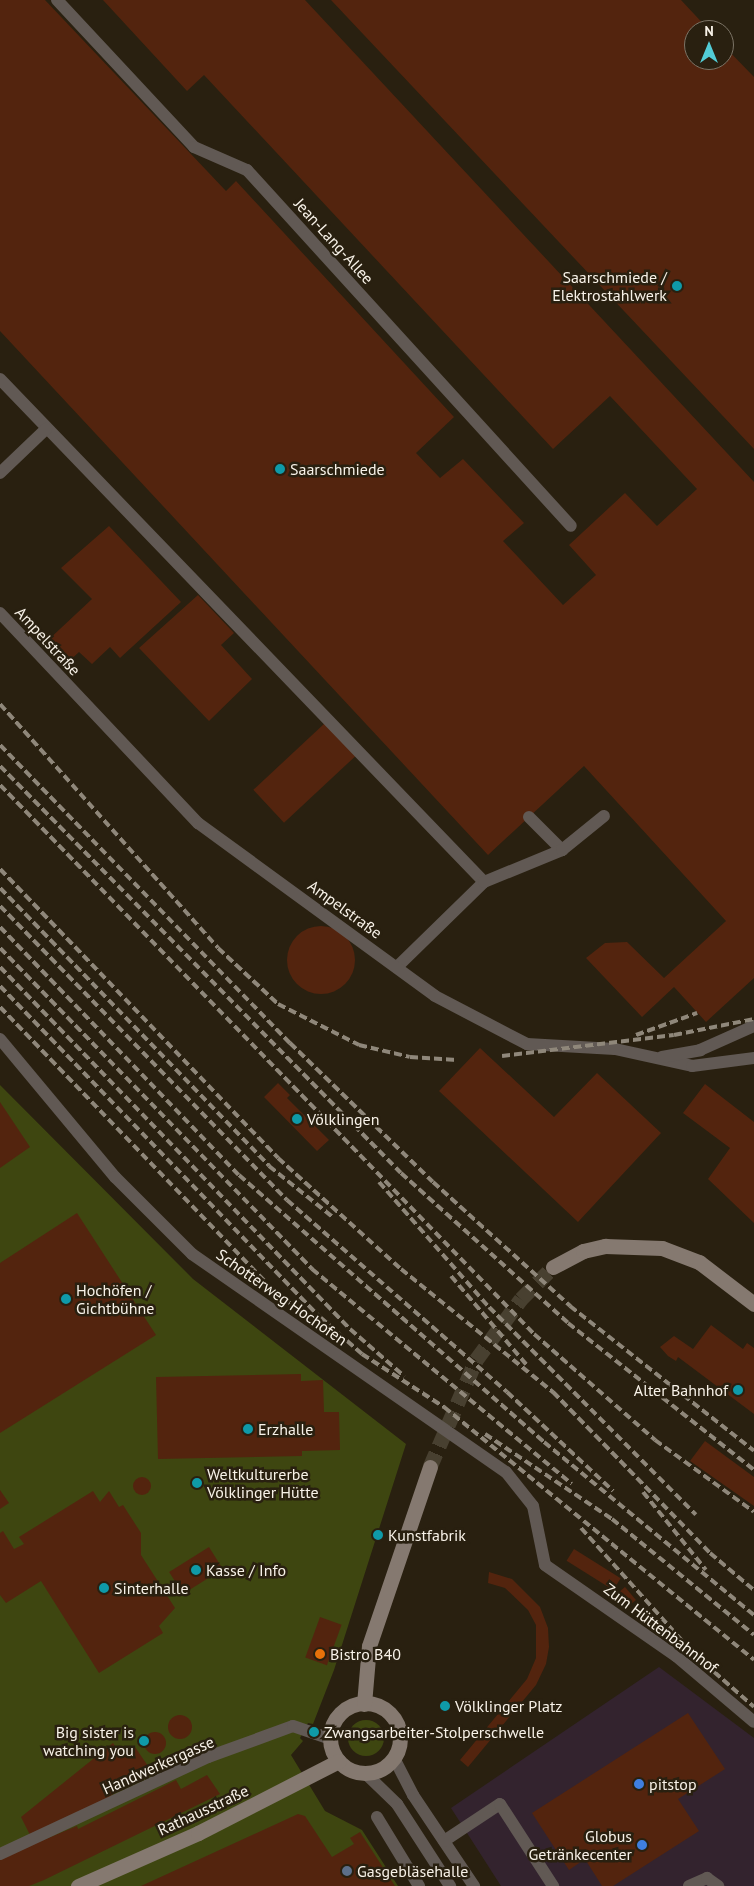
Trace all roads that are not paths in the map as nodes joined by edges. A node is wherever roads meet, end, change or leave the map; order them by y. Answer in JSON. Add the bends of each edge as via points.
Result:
{"nodes":[{"id":1,"x":57,"y":0,"type":"edge"},
{"id":2,"x":0,"y":379,"type":"edge"},
{"id":3,"x":46,"y":429,"type":"junction"},
{"id":4,"x":0,"y":473,"type":"edge"},
{"id":5,"x":571,"y":526,"type":"dead end"},
{"id":6,"x":0,"y":613,"type":"edge"},
{"id":7,"x":604,"y":816,"type":"dead end"},
{"id":8,"x":528,"y":817,"type":"dead end"},
{"id":9,"x":562,"y":850,"type":"junction"},
{"id":10,"x":484,"y":882,"type":"junction"},
{"id":11,"x":397,"y":967,"type":"junction"},
{"id":12,"x":754,"y":1026,"type":"edge"},
{"id":13,"x":0,"y":1039,"type":"edge"},
{"id":14,"x":654,"y":1058,"type":"junction"},
{"id":15,"x":754,"y":1058,"type":"edge"},
{"id":16,"x":554,"y":1267,"type":"tunnel mouth"},
{"id":17,"x":754,"y":1304,"type":"edge"},
{"id":18,"x":430,"y":1467,"type":"tunnel mouth"},
{"id":19,"x":545,"y":1565,"type":"joint"},
{"id":20,"x":364,"y":1704,"type":"junction"},
{"id":21,"x":754,"y":1722,"type":"edge"},
{"id":22,"x":331,"y":1739,"type":"junction"},
{"id":23,"x":394,"y":1758,"type":"junction"},
{"id":24,"x":339,"y":1761,"type":"junction"},
{"id":25,"x":365,"y":1773,"type":"junction"},
{"id":26,"x":377,"y":1817,"type":"dead end"},
{"id":27,"x":444,"y":1841,"type":"junction"},
{"id":28,"x":0,"y":1854,"type":"edge"},
{"id":29,"x":78,"y":1886,"type":"edge"},
{"id":30,"x":419,"y":1886,"type":"edge"},
{"id":31,"x":450,"y":1886,"type":"edge"},
{"id":32,"x":474,"y":1886,"type":"edge"},
{"id":33,"x":552,"y":1886,"type":"edge"},
{"id":34,"x":689,"y":1886,"type":"edge"},
{"id":35,"x":718,"y":1886,"type":"edge"}],
"edges":[{"from":1,"to":5,"type":"lane","name":"Jean-Lang-Allee","via":[[194,147],[247,170]]},
{"from":2,"to":3,"type":"lane"},
{"from":3,"to":4,"type":"lane"},
{"from":3,"to":10,"type":"lane"},
{"from":6,"to":11,"type":"lane","name":"Ampelstraße","via":[[198,823]]},
{"from":7,"to":9,"type":"lane"},
{"from":8,"to":9,"type":"lane"},
{"from":9,"to":10,"type":"lane"},
{"from":10,"to":11,"type":"lane"},
{"from":11,"to":14,"type":"lane","name":"Ampelstraße","via":[[435,996],[527,1044],[615,1049]]},
{"from":12,"to":14,"type":"lane","via":[[700,1050]]},
{"from":13,"to":19,"type":"lane","name":"Schotterweg Hochofen","via":[[115,1177],[192,1254],[506,1472],[532,1506]]},
{"from":14,"to":15,"type":"lane","name":"Ampelstraße","via":[[692,1066]]},
{"from":16,"to":17,"type":"main road","via":[[584,1251],[605,1246],[662,1248],[699,1262]]},
{"from":18,"to":20,"type":"main road","via":[[369,1646]]},
{"from":19,"to":21,"type":"lane","name":"Zum Hüttenbahnhof","via":[[676,1656]]},
{"from":20,"to":22,"type":"main road","via":[[340,1715]]},
{"from":20,"to":23,"type":"main road","via":[[379,1707],[396,1722],[400,1744]]},
{"from":22,"to":24,"type":"main road"},
{"from":22,"to":28,"type":"lane","name":"Handwerkergasse","via":[[293,1726],[208,1757]]},
{"from":23,"to":25,"type":"main road","via":[[381,1769]]},
{"from":23,"to":27,"type":"lane","via":[[413,1795]]},
{"from":24,"to":25,"type":"main road"},
{"from":24,"to":29,"type":"main road","name":"Rathausstraße","via":[[206,1829]]},
{"from":25,"to":31,"type":"lane","via":[[398,1804]]},
{"from":26,"to":30,"type":"lane"},
{"from":27,"to":32,"type":"lane"},
{"from":27,"to":33,"type":"lane","via":[[500,1804]]},
{"from":34,"to":35,"type":"lane","via":[[707,1878]]}]}
